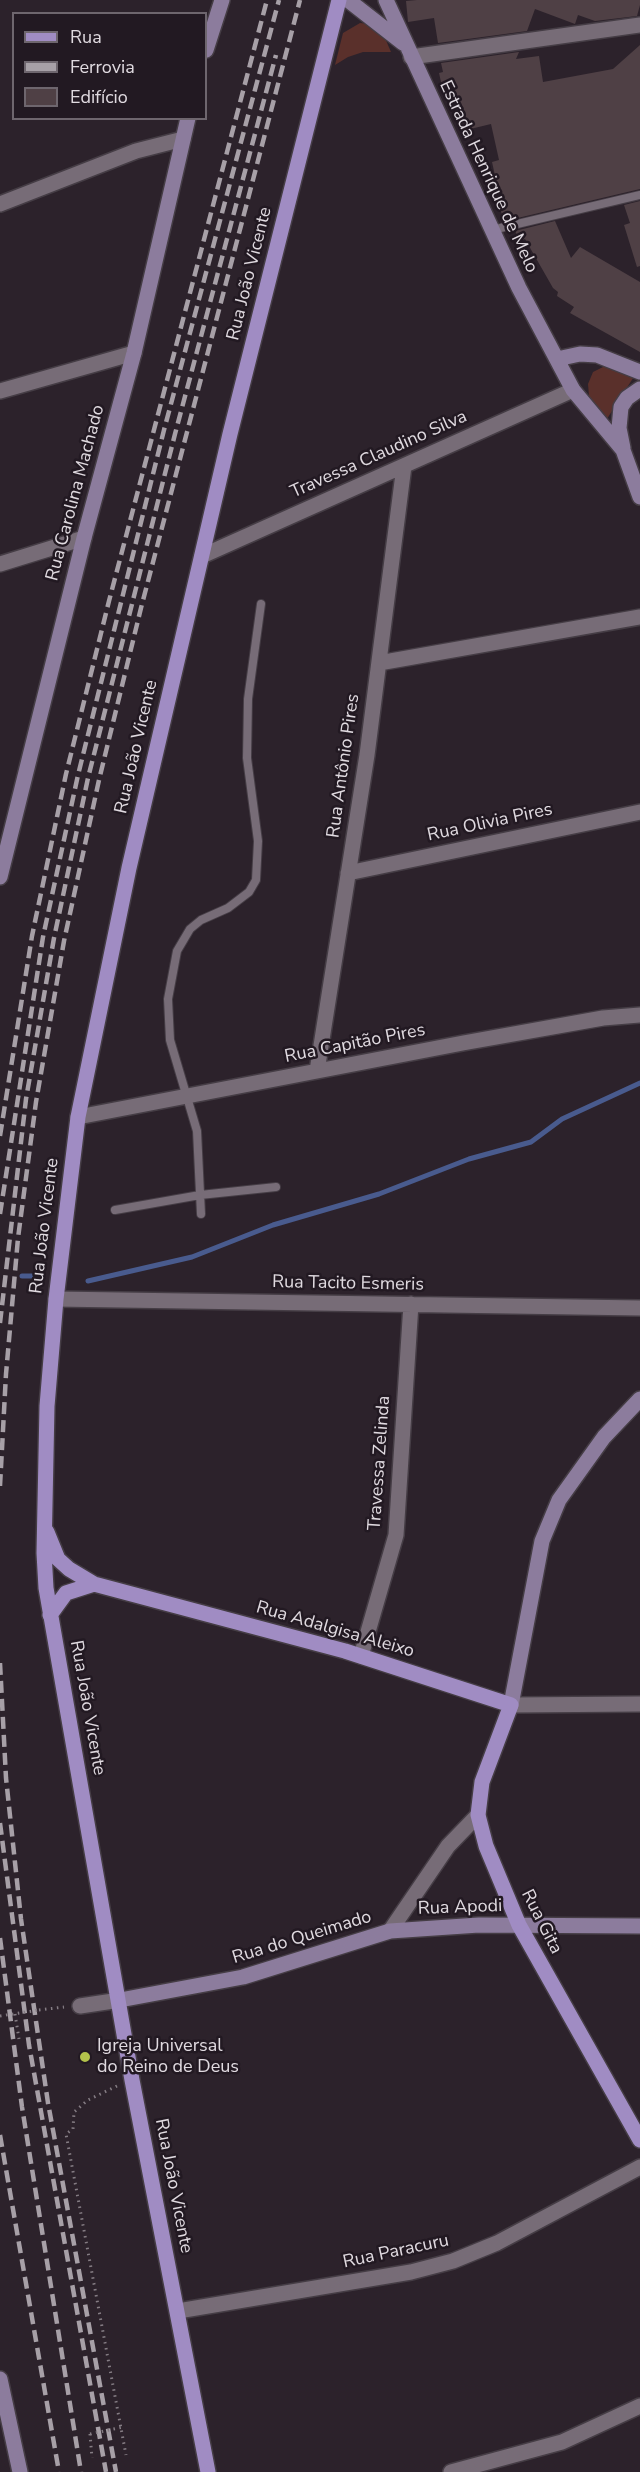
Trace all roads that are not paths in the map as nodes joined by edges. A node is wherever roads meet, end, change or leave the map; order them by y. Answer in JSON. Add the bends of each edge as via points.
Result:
{"nodes":[{"id":1,"x":222,"y":0,"type":"edge"},
{"id":2,"x":339,"y":0,"type":"edge"},
{"id":3,"x":348,"y":0,"type":"edge"},
{"id":4,"x":386,"y":0,"type":"edge"},
{"id":5,"x":640,"y":25,"type":"edge"},
{"id":6,"x":207,"y":47,"type":"edge"},
{"id":7,"x":408,"y":51,"type":"junction"},
{"id":8,"x":188,"y":120,"type":"edge"},
{"id":9,"x":183,"y":139,"type":"junction"},
{"id":10,"x":640,"y":195,"type":"edge"},
{"id":11,"x":0,"y":204,"type":"edge"},
{"id":12,"x":492,"y":230,"type":"junction"},
{"id":13,"x":134,"y":353,"type":"junction"},
{"id":14,"x":557,"y":359,"type":"junction"},
{"id":15,"x":640,"y":372,"type":"edge"},
{"id":16,"x":640,"y":389,"type":"edge"},
{"id":17,"x":573,"y":390,"type":"junction"},
{"id":18,"x":0,"y":391,"type":"edge"},
{"id":19,"x":623,"y":450,"type":"junction"},
{"id":20,"x":404,"y":466,"type":"junction"},
{"id":21,"x":640,"y":496,"type":"edge"},
{"id":22,"x":84,"y":538,"type":"junction"},
{"id":23,"x":202,"y":556,"type":"junction"},
{"id":24,"x":0,"y":564,"type":"edge"},
{"id":25,"x":261,"y":604,"type":"dead end"},
{"id":26,"x":640,"y":616,"type":"edge"},
{"id":27,"x":379,"y":663,"type":"junction"},
{"id":28,"x":640,"y":812,"type":"edge"},
{"id":29,"x":348,"y":873,"type":"junction"},
{"id":30,"x":0,"y":877,"type":"edge"},
{"id":31,"x":640,"y":1016,"type":"edge"},
{"id":32,"x":317,"y":1071,"type":"junction"},
{"id":33,"x":186,"y":1094,"type":"junction"},
{"id":34,"x":78,"y":1117,"type":"junction"},
{"id":35,"x":276,"y":1187,"type":"dead end"},
{"id":36,"x":200,"y":1195,"type":"junction"},
{"id":37,"x":115,"y":1210,"type":"dead end"},
{"id":38,"x":201,"y":1214,"type":"dead end"},
{"id":39,"x":56,"y":1299,"type":"junction"},
{"id":40,"x":411,"y":1304,"type":"junction"},
{"id":41,"x":640,"y":1308,"type":"edge"},
{"id":42,"x":640,"y":1399,"type":"edge"},
{"id":43,"x":46,"y":1531,"type":"junction"},
{"id":44,"x":94,"y":1584,"type":"junction"},
{"id":45,"x":50,"y":1615,"type":"junction"},
{"id":46,"x":360,"y":1656,"type":"junction"},
{"id":47,"x":640,"y":1704,"type":"edge"},
{"id":48,"x":511,"y":1705,"type":"junction"},
{"id":49,"x":478,"y":1815,"type":"junction"},
{"id":50,"x":519,"y":1925,"type":"junction"},
{"id":51,"x":640,"y":1926,"type":"edge"},
{"id":52,"x":390,"y":1931,"type":"junction"},
{"id":53,"x":120,"y":2000,"type":"junction"},
{"id":54,"x":75,"y":2006,"type":"road end"},
{"id":55,"x":640,"y":2140,"type":"edge"},
{"id":56,"x":640,"y":2167,"type":"edge"},
{"id":57,"x":178,"y":2311,"type":"junction"},
{"id":58,"x":0,"y":2379,"type":"edge"},
{"id":59,"x":640,"y":2406,"type":"edge"},
{"id":60,"x":20,"y":2472,"type":"edge"},
{"id":61,"x":208,"y":2472,"type":"edge"},
{"id":62,"x":451,"y":2472,"type":"edge"}],
"edges":[{"from":1,"to":6,"type":"main road"},
{"from":2,"to":23,"type":"main road","name":"Rua João Vicente"},
{"from":3,"to":7,"type":"main road","name":"Estrada Henrique de Melo"},
{"from":4,"to":7,"type":"main road","name":"Estrada Henrique de Melo"},
{"from":5,"to":7,"type":"street"},
{"from":7,"to":12,"type":"main road","name":"Estrada Henrique de Melo"},
{"from":8,"to":9,"type":"main road","name":"Rua Carolina Machado"},
{"from":9,"to":11,"type":"street","via":[[136,151]]},
{"from":9,"to":13,"type":"main road","name":"Rua Carolina Machado"},
{"from":10,"to":12,"type":"lane"},
{"from":12,"to":14,"type":"main road","name":"Estrada Henrique de Melo"},
{"from":13,"to":18,"type":"street"},
{"from":13,"to":22,"type":"main road","name":"Rua Carolina Machado"},
{"from":14,"to":15,"type":"main road","via":[[597,355]]},
{"from":14,"to":17,"type":"main road"},
{"from":16,"to":19,"type":"main road","via":[[621,407]]},
{"from":17,"to":19,"type":"main road"},
{"from":17,"to":20,"type":"street","name":"Travessa Claudino Silva"},
{"from":19,"to":21,"type":"main road"},
{"from":20,"to":23,"type":"street","name":"Travessa Claudino Silva"},
{"from":20,"to":27,"type":"street","name":"Rua Antônio Pires"},
{"from":22,"to":24,"type":"street"},
{"from":22,"to":30,"type":"main road","name":"Rua Carolina Machado"},
{"from":23,"to":34,"type":"main road","name":"Rua João Vicente","via":[[129,868]]},
{"from":25,"to":33,"type":"lane","via":[[248,699],[247,758],[258,841],[256,880],[249,892],[228,908],[190,929],[177,951],[168,999],[170,1040]]},
{"from":26,"to":27,"type":"street"},
{"from":27,"to":29,"type":"street","name":"Rua Antônio Pires"},
{"from":28,"to":29,"type":"street","name":"Rua Olivia Pires"},
{"from":29,"to":32,"type":"street","name":"Rua Antônio Pires"},
{"from":31,"to":32,"type":"street","name":"Rua Capitão Pires","via":[[603,1018]]},
{"from":32,"to":33,"type":"street","name":"Rua Capitão Pires"},
{"from":33,"to":34,"type":"street","name":"Rua Capitão Pires"},
{"from":33,"to":36,"type":"lane","via":[[197,1131]]},
{"from":34,"to":39,"type":"main road","name":"Rua João Vicente"},
{"from":35,"to":36,"type":"lane"},
{"from":36,"to":37,"type":"lane"},
{"from":36,"to":38,"type":"lane"},
{"from":39,"to":40,"type":"street","name":"Rua Tacito Esmeris"},
{"from":39,"to":43,"type":"main road","name":"Rua João Vicente","via":[[47,1406]]},
{"from":40,"to":41,"type":"street","name":"Rua Tacito Esmeris"},
{"from":40,"to":46,"type":"street","name":"Travessa Zelinda","via":[[396,1535]]},
{"from":42,"to":48,"type":"main road","via":[[604,1437],[559,1500],[542,1541]]},
{"from":43,"to":44,"type":"main road","name":"Rua Adalgisa Aleixo","via":[[58,1559]]},
{"from":43,"to":45,"type":"main road","name":"Rua João Vicente","via":[[44,1553]]},
{"from":44,"to":45,"type":"main road","via":[[66,1593]]},
{"from":44,"to":46,"type":"main road","name":"Rua Adalgisa Aleixo"},
{"from":45,"to":53,"type":"main road","name":"Rua João Vicente"},
{"from":46,"to":48,"type":"main road","name":"Rua Adalgisa Aleixo"},
{"from":47,"to":48,"type":"street","name":"Rua Adalgisa Aleixo"},
{"from":48,"to":49,"type":"main road","name":"Rua Gita","via":[[482,1782]]},
{"from":49,"to":50,"type":"main road","name":"Rua Gita","via":[[486,1846]]},
{"from":49,"to":52,"type":"street","name":"Rua do Queimado","via":[[442,1854]]},
{"from":50,"to":51,"type":"main road","name":"Rua Apodi"},
{"from":50,"to":52,"type":"main road","name":"Rua Apodi"},
{"from":50,"to":55,"type":"main road","name":"Rua Gita"},
{"from":52,"to":53,"type":"main road","name":"Rua do Queimado","via":[[243,1977]]},
{"from":53,"to":54,"type":"street","name":"Rua do Queimado"},
{"from":53,"to":57,"type":"main road","name":"Rua João Vicente"},
{"from":56,"to":57,"type":"street","name":"Rua Paracuru","via":[[497,2243],[453,2260],[411,2272]]},
{"from":57,"to":61,"type":"main road","name":"Rua João Vicente"},
{"from":58,"to":60,"type":"main road"},
{"from":59,"to":62,"type":"street","via":[[562,2442]]}]}
